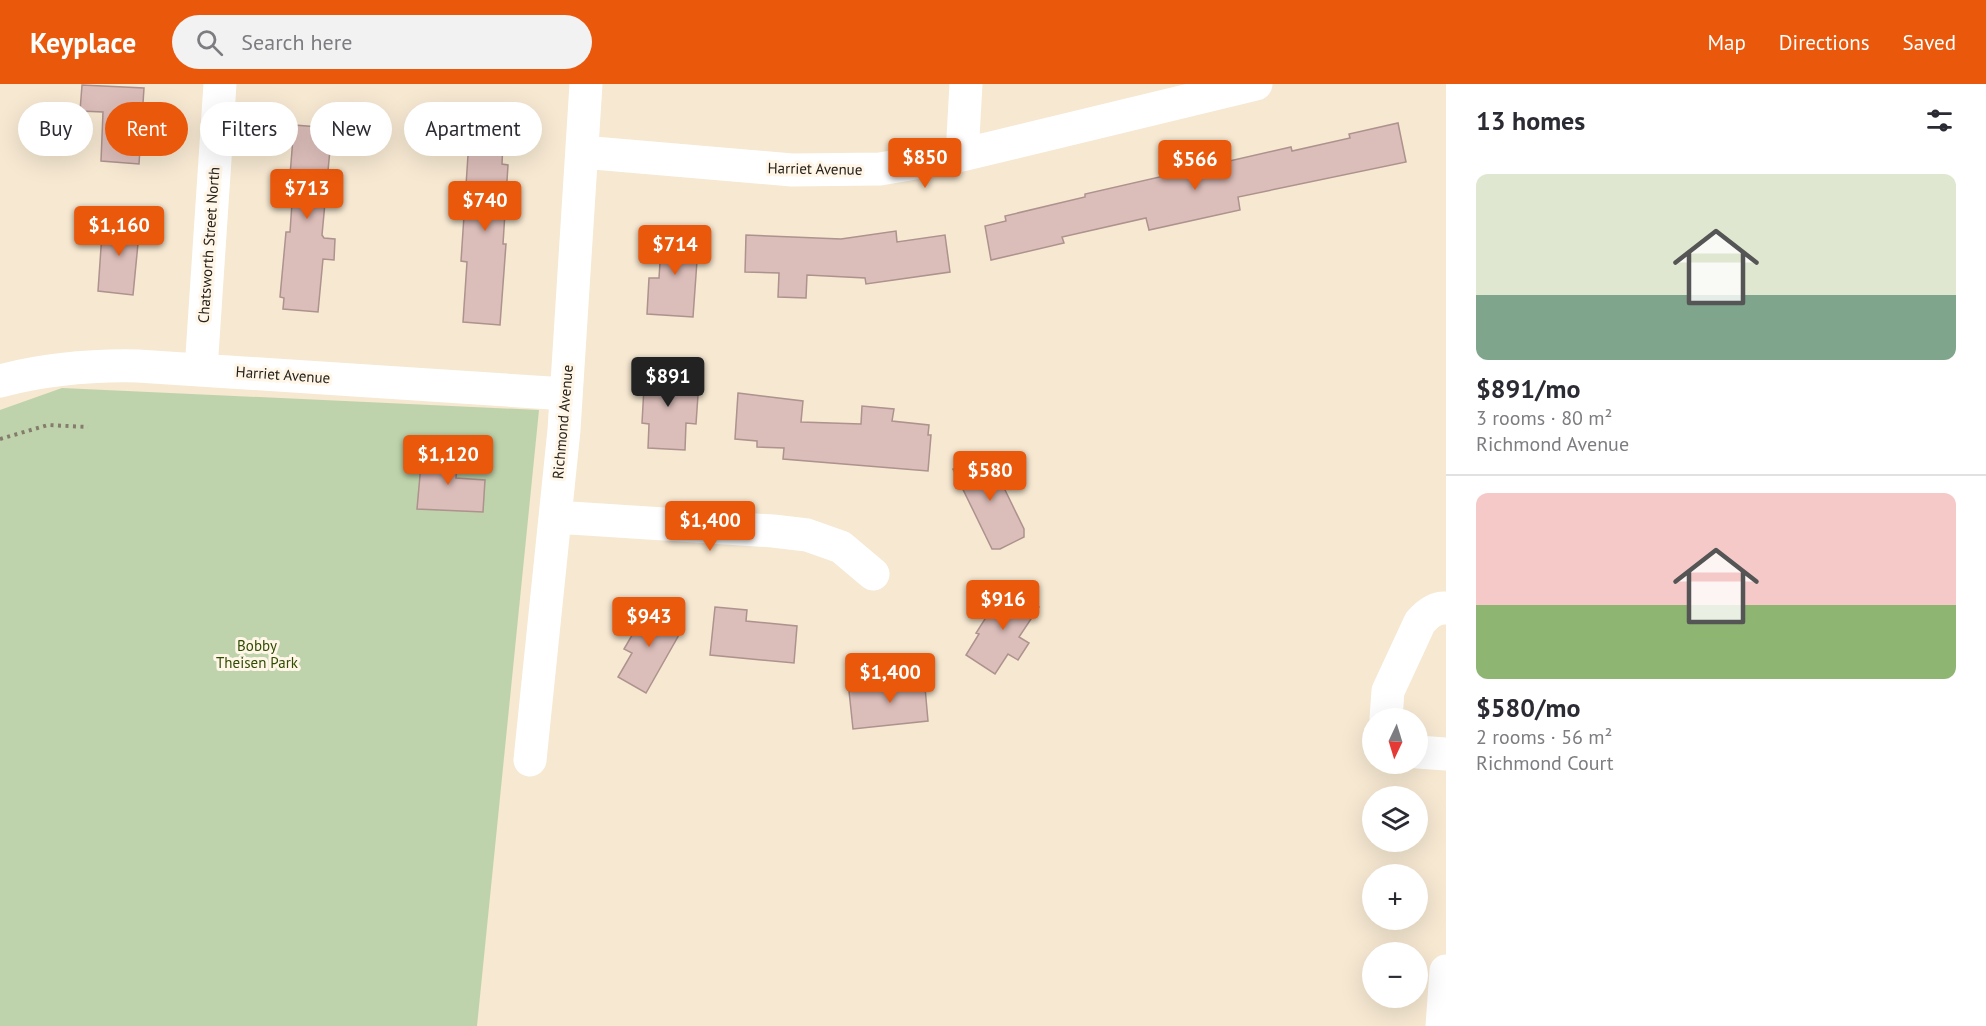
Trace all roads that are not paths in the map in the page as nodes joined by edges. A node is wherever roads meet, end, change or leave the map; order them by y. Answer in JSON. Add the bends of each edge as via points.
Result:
{"nodes":[{"id":1,"x":220,"y":84,"type":"edge"},
{"id":2,"x":586,"y":84,"type":"edge"},
{"id":3,"x":966,"y":84,"type":"edge"},
{"id":4,"x":1256,"y":84,"type":"edge"},
{"id":5,"x":582,"y":152,"type":"junction"},
{"id":6,"x":962,"y":155,"type":"junction"},
{"id":7,"x":201,"y":370,"type":"junction"},
{"id":8,"x":0,"y":381,"type":"edge"},
{"id":9,"x":566,"y":393,"type":"junction"},
{"id":10,"x":555,"y":517,"type":"junction"},
{"id":11,"x":873,"y":574,"type":"dead end"},
{"id":12,"x":1446,"y":608,"type":"edge"},
{"id":13,"x":1387,"y":708,"type":"edge"},
{"id":14,"x":1428,"y":753,"type":"edge"},
{"id":15,"x":1446,"y":754,"type":"edge"},
{"id":16,"x":530,"y":760,"type":"dead end"},
{"id":17,"x":1446,"y":971,"type":"edge"},
{"id":18,"x":1442,"y":1026,"type":"edge"}],
"edges":[{"from":1,"to":7,"type":"street","name":"Chatsworth Street North"},
{"from":2,"to":5,"type":"street","name":"Richmond Avenue"},
{"from":3,"to":6,"type":"street"},
{"from":4,"to":6,"type":"street","name":"Harriet Avenue"},
{"from":5,"to":6,"type":"street","name":"Harriet Avenue","via":[[833,172],[880,169]]},
{"from":5,"to":9,"type":"street","name":"Richmond Avenue"},
{"from":7,"to":8,"type":"street","name":"Harriet Avenue","via":[[91,366]]},
{"from":7,"to":9,"type":"street","name":"Harriet Avenue"},
{"from":9,"to":10,"type":"street","name":"Richmond Avenue"},
{"from":10,"to":11,"type":"street","via":[[807,535],[841,547]]},
{"from":10,"to":16,"type":"street","name":"Richmond Avenue"},
{"from":12,"to":13,"type":"street","via":[[1427,614],[1420,622],[1388,691]]},
{"from":14,"to":15,"type":"street"},
{"from":17,"to":18,"type":"street"}]}
